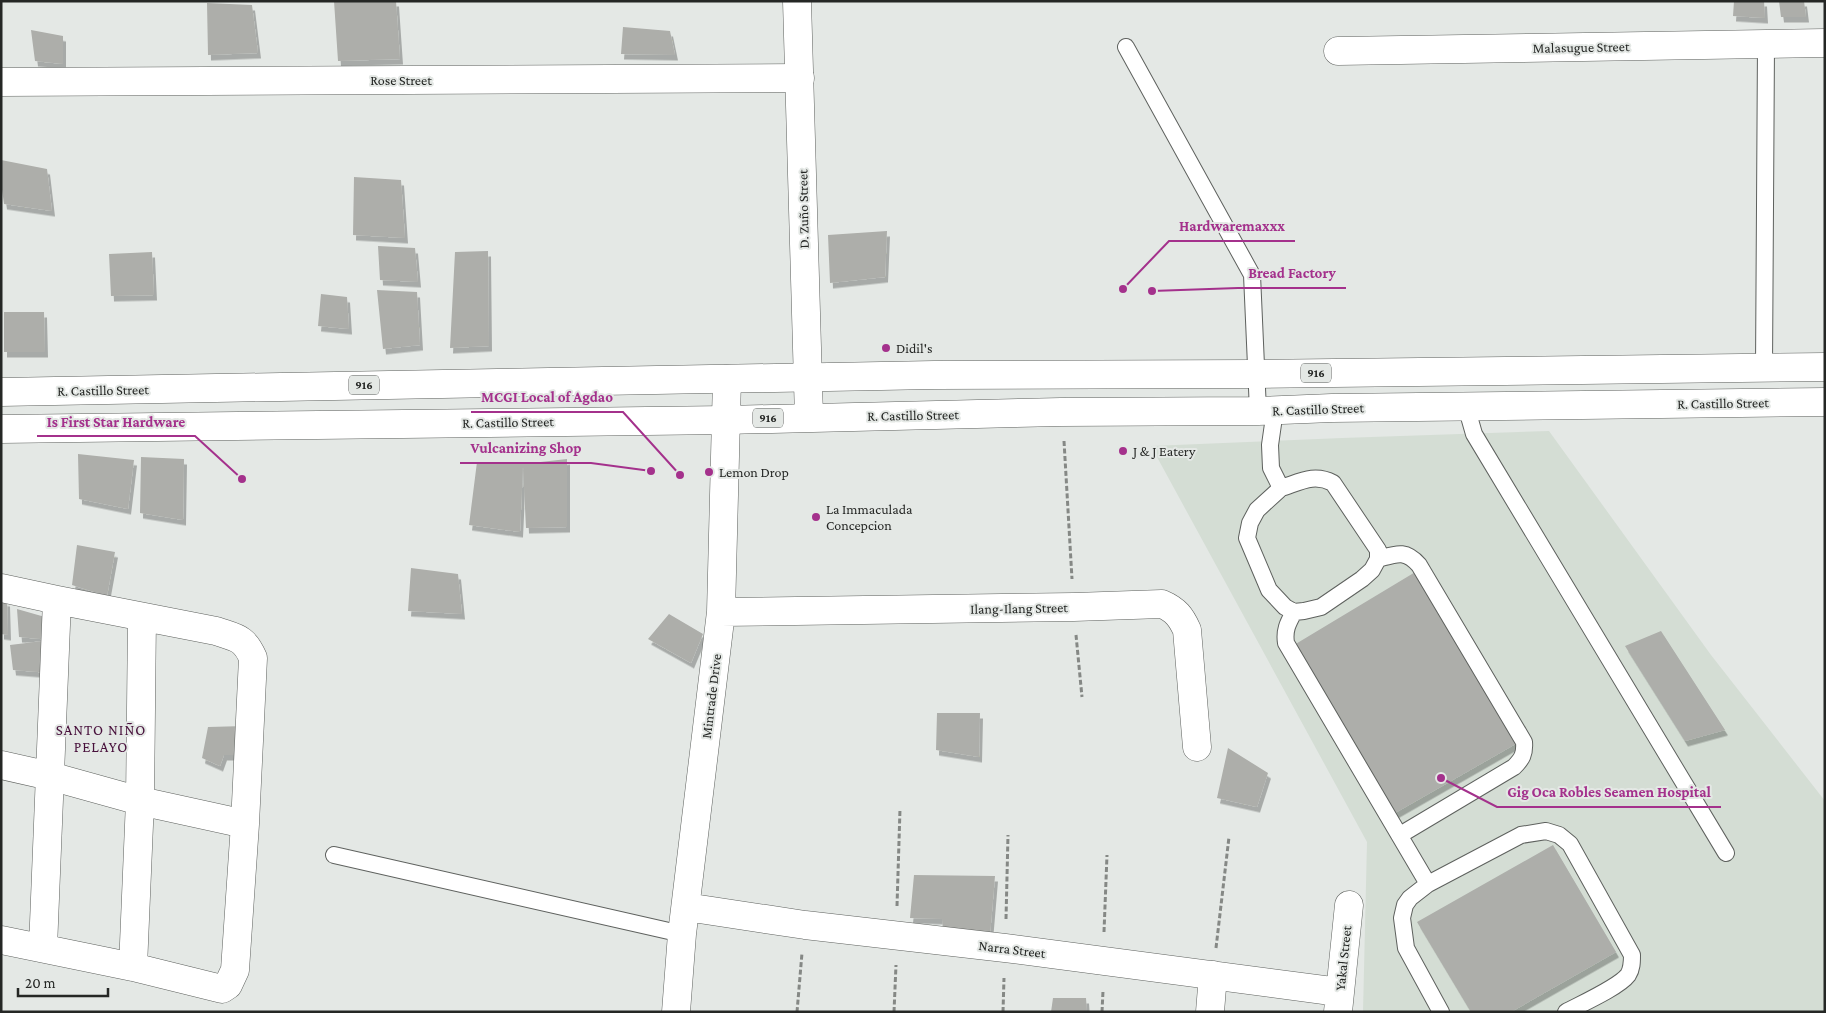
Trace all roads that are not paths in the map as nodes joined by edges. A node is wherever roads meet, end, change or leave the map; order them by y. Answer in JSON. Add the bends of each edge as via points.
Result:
{"nodes":[{"id":1,"x":797,"y":1,"type":"edge"},
{"id":2,"x":1825,"y":43,"type":"edge"},
{"id":3,"x":1766,"y":44,"type":"junction"},
{"id":4,"x":1126,"y":48,"type":"dead end"},
{"id":5,"x":1338,"y":51,"type":"dead end"},
{"id":6,"x":800,"y":78,"type":"junction"},
{"id":7,"x":1,"y":82,"type":"edge"},
{"id":8,"x":1825,"y":367,"type":"edge"},
{"id":9,"x":1764,"y":368,"type":"junction"},
{"id":10,"x":1256,"y":374,"type":"junction"},
{"id":11,"x":808,"y":377,"type":"junction"},
{"id":12,"x":727,"y":379,"type":"junction"},
{"id":13,"x":1,"y":392,"type":"edge"},
{"id":14,"x":1825,"y":402,"type":"edge"},
{"id":15,"x":1466,"y":406,"type":"junction"},
{"id":16,"x":1266,"y":411,"type":"junction"},
{"id":17,"x":809,"y":417,"type":"junction"},
{"id":18,"x":726,"y":420,"type":"junction"},
{"id":19,"x":1,"y":429,"type":"edge"},
{"id":20,"x":1281,"y":488,"type":"junction"},
{"id":21,"x":1378,"y":559,"type":"junction"},
{"id":22,"x":1,"y":588,"type":"edge"},
{"id":23,"x":57,"y":600,"type":"junction"},
{"id":24,"x":721,"y":612,"type":"junction"},
{"id":25,"x":1294,"y":612,"type":"junction"},
{"id":26,"x":142,"y":617,"type":"junction"},
{"id":27,"x":1196,"y":747,"type":"dead end"},
{"id":28,"x":1,"y":765,"type":"edge"},
{"id":29,"x":50,"y":776,"type":"junction"},
{"id":30,"x":140,"y":801,"type":"junction"},
{"id":31,"x":245,"y":824,"type":"junction"},
{"id":32,"x":1400,"y":836,"type":"junction"},
{"id":33,"x":1726,"y":852,"type":"dead end"},
{"id":34,"x":334,"y":855,"type":"dead end"},
{"id":35,"x":1428,"y":884,"type":"junction"},
{"id":36,"x":1349,"y":905,"type":"dead end"},
{"id":37,"x":686,"y":907,"type":"junction"},
{"id":38,"x":682,"y":934,"type":"junction"},
{"id":39,"x":1,"y":940,"type":"edge"},
{"id":40,"x":43,"y":948,"type":"junction"},
{"id":41,"x":133,"y":967,"type":"junction"},
{"id":42,"x":1213,"y":975,"type":"junction"},
{"id":43,"x":1338,"y":1002,"type":"edge"},
{"id":44,"x":676,"y":1012,"type":"edge"},
{"id":45,"x":1210,"y":1012,"type":"edge"},
{"id":46,"x":1441,"y":1012,"type":"edge"},
{"id":47,"x":1566,"y":1012,"type":"edge"}],
"edges":[{"from":1,"to":6,"type":"street","name":"D. Zuño Street"},
{"from":2,"to":3,"type":"street","name":"Malasugue Street"},
{"from":3,"to":5,"type":"street","name":"Malasugue Street"},
{"from":3,"to":9,"type":"lane"},
{"from":4,"to":10,"type":"lane","via":[[1252,275]]},
{"from":6,"to":7,"type":"street","name":"Rose Street"},
{"from":6,"to":11,"type":"street","name":"D. Zuño Street"},
{"from":8,"to":9,"type":"street","name":"R. Castillo Street","number":"916"},
{"from":9,"to":10,"type":"street","name":"R. Castillo Street","number":"916"},
{"from":10,"to":11,"type":"street","name":"R. Castillo Street","number":"916"},
{"from":10,"to":16,"type":"lane"},
{"from":11,"to":12,"type":"street","name":"R. Castillo Street","number":"916"},
{"from":11,"to":17,"type":"street","name":"D. Zuño Street"},
{"from":12,"to":13,"type":"street","name":"R. Castillo Street","number":"916"},
{"from":12,"to":18,"type":"street","name":"Mintrade Drive"},
{"from":14,"to":15,"type":"street","name":"R. Castillo Street","number":"916"},
{"from":15,"to":16,"type":"street","name":"R. Castillo Street","number":"916"},
{"from":15,"to":33,"type":"lane","via":[[1474,434]]},
{"from":16,"to":17,"type":"street","name":"R. Castillo Street","number":"916"},
{"from":16,"to":20,"type":"lane","via":[[1271,468]]},
{"from":17,"to":18,"type":"street","name":"R. Castillo Street","number":"916"},
{"from":18,"to":19,"type":"street","name":"R. Castillo Street","number":"916"},
{"from":18,"to":24,"type":"street","name":"Mintrade Drive"},
{"from":20,"to":21,"type":"lane","via":[[1310,478],[1324,479],[1333,484],[1375,542]]},
{"from":20,"to":25,"type":"lane","via":[[1257,510],[1247,538],[1269,590],[1285,608]]},
{"from":21,"to":25,"type":"lane","via":[[1362,579],[1321,607]]},
{"from":21,"to":32,"type":"lane","via":[[1400,553],[1412,557],[1419,565],[1524,742],[1525,752],[1514,767]]},
{"from":22,"to":23,"type":"street"},
{"from":23,"to":26,"type":"street"},
{"from":23,"to":29,"type":"street"},
{"from":24,"to":27,"type":"street","name":"Ilang-Ilang Street","via":[[1162,604],[1181,617],[1187,630]]},
{"from":24,"to":37,"type":"street","name":"Mintrade Drive"},
{"from":25,"to":32,"type":"lane","via":[[1287,624],[1286,643]]},
{"from":26,"to":30,"type":"street"},
{"from":26,"to":31,"type":"street","via":[[216,631],[247,644],[253,658]]},
{"from":28,"to":29,"type":"street"},
{"from":29,"to":30,"type":"street"},
{"from":29,"to":40,"type":"street"},
{"from":30,"to":31,"type":"street"},
{"from":30,"to":41,"type":"street"},
{"from":31,"to":41,"type":"street","via":[[235,970],[228,985],[222,989]]},
{"from":32,"to":35,"type":"lane"},
{"from":34,"to":38,"type":"lane"},
{"from":35,"to":46,"type":"lane","via":[[1410,898],[1402,918],[1406,948]]},
{"from":35,"to":47,"type":"lane","via":[[1521,835],[1546,831],[1559,835],[1570,844],[1632,956],[1632,966],[1621,982]]},
{"from":36,"to":43,"type":"street","name":"Yakal Street"},
{"from":37,"to":38,"type":"street","name":"Mintrade Drive"},
{"from":37,"to":42,"type":"street","name":"Narra Street","via":[[805,925]]},
{"from":38,"to":44,"type":"street","name":"Mintrade Drive"},
{"from":39,"to":40,"type":"street"},
{"from":40,"to":41,"type":"street"},
{"from":42,"to":43,"type":"street","name":"Narra Street"},
{"from":42,"to":45,"type":"street"}]}
